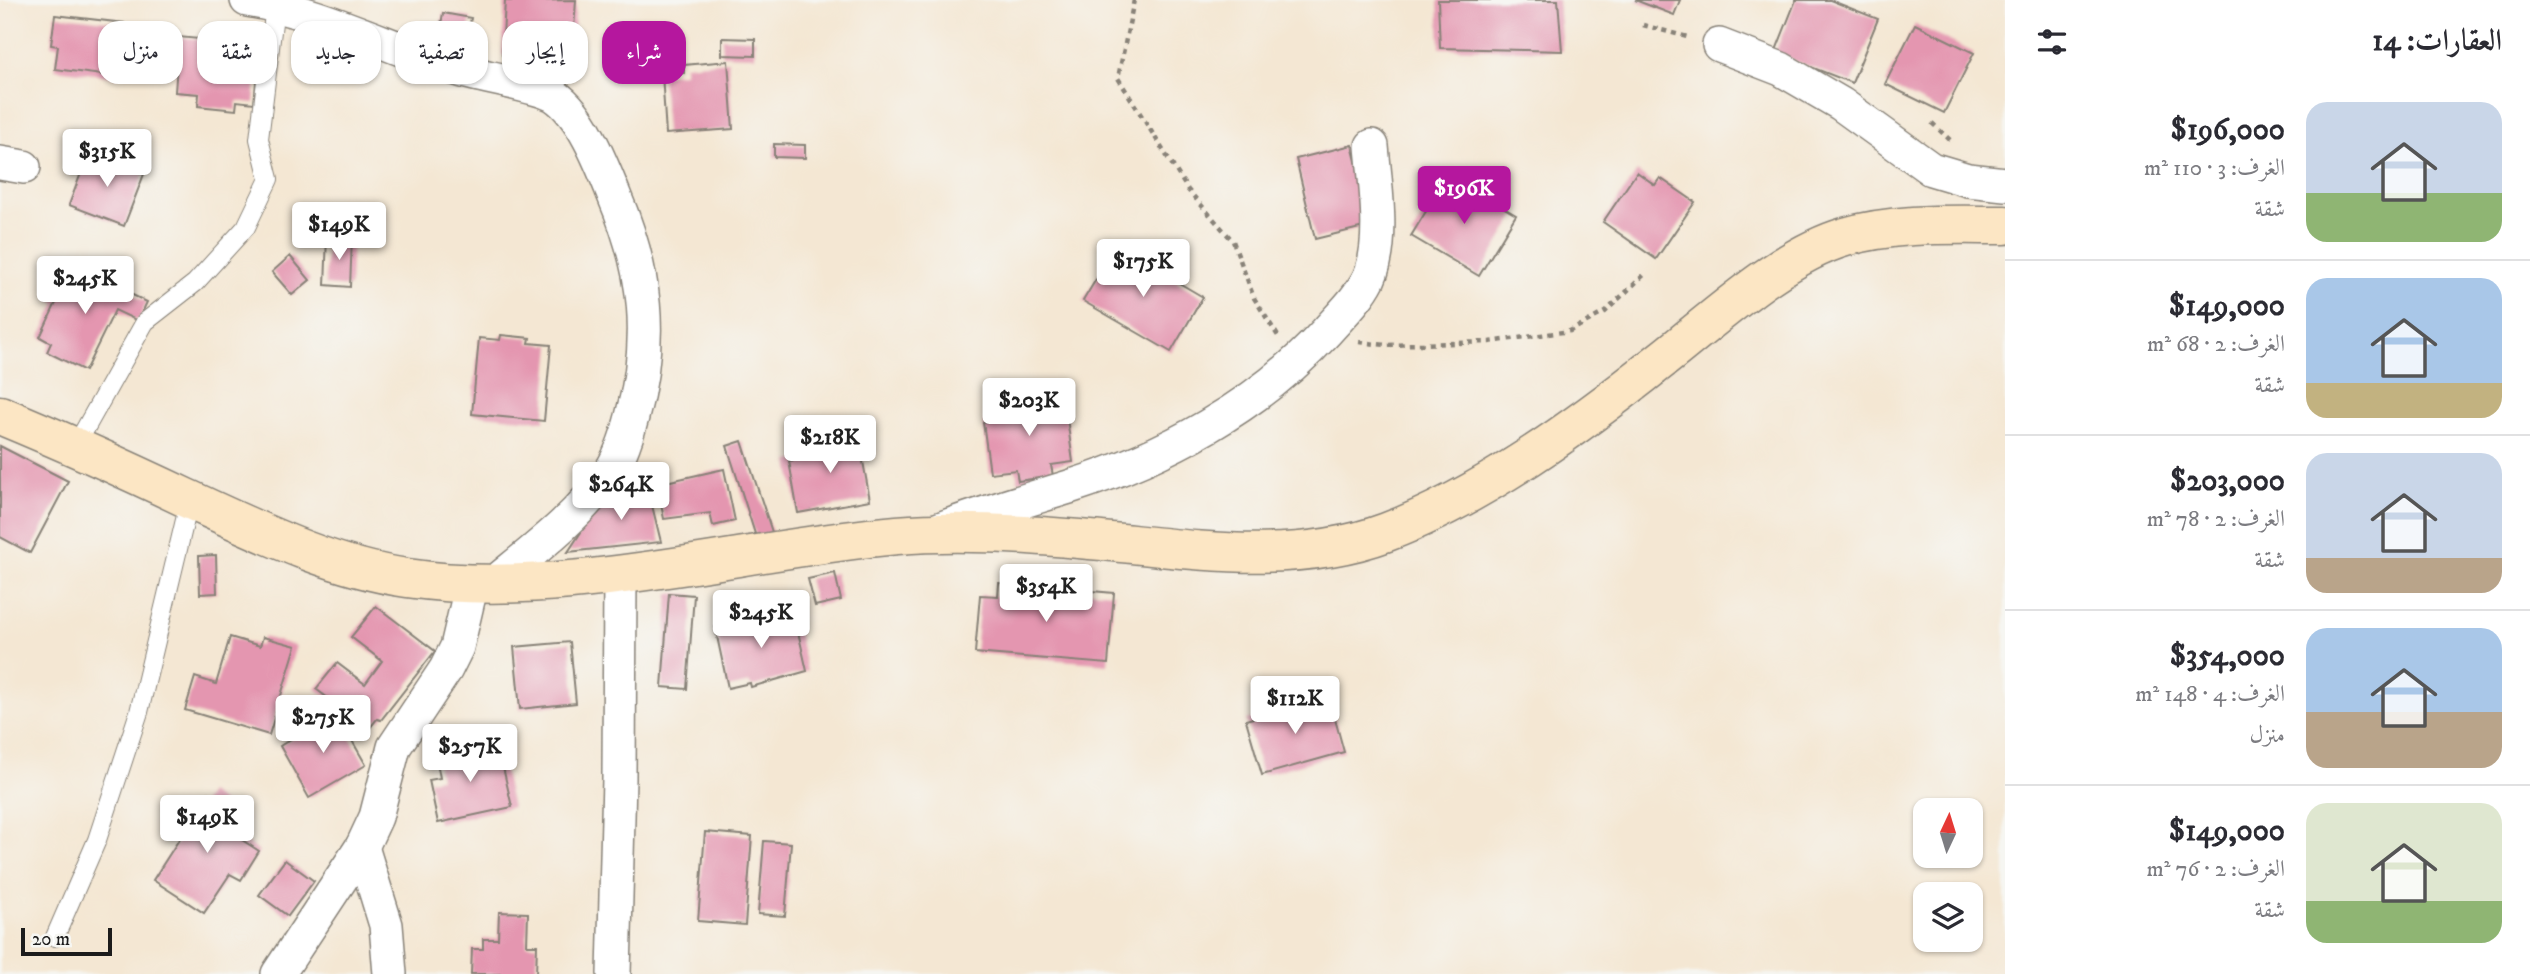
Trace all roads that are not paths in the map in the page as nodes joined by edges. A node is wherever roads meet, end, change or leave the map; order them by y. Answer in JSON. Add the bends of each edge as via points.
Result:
{"nodes":[{"id":1,"x":261,"y":3,"type":"edge"},
{"id":2,"x":1719,"y":46,"type":"road end"},
{"id":3,"x":1372,"y":146,"type":"dead end"},
{"id":4,"x":2005,"y":184,"type":"edge"},
{"id":5,"x":2005,"y":225,"type":"edge"},
{"id":6,"x":0,"y":415,"type":"edge"},
{"id":7,"x":75,"y":447,"type":"junction"},
{"id":8,"x":190,"y":499,"type":"junction"},
{"id":9,"x":925,"y":535,"type":"junction"},
{"id":10,"x":620,"y":573,"type":"junction"},
{"id":11,"x":482,"y":584,"type":"junction"},
{"id":12,"x":362,"y":847,"type":"junction"},
{"id":13,"x":55,"y":937,"type":"dead end"},
{"id":14,"x":278,"y":974,"type":"edge"},
{"id":15,"x":390,"y":974,"type":"edge"},
{"id":16,"x":614,"y":974,"type":"edge"}],
"edges":[{"from":1,"to":7,"type":"lane","via":[[259,139],[269,179],[246,227],[195,283],[145,322]]},
{"from":1,"to":11,"type":"street","via":[[461,70],[553,94],[597,153],[628,227],[642,282],[646,343],[626,437],[610,473],[578,512]]},
{"from":2,"to":4,"type":"street","via":[[1781,69],[1841,104],[1931,169]]},
{"from":3,"to":9,"type":"street","via":[[1377,200],[1369,276],[1352,303],[1296,363],[1253,399],[1173,443],[1070,486],[996,507]]},
{"from":5,"to":9,"type":"street","via":[[1915,226],[1843,237],[1795,261],[1714,317],[1564,434],[1387,532],[1331,547],[1247,554],[1079,539]]},
{"from":6,"to":7,"type":"street"},
{"from":7,"to":8,"type":"street"},
{"from":8,"to":11,"type":"street","via":[[321,555],[404,578]]},
{"from":8,"to":13,"type":"lane","via":[[139,712],[97,840]]},
{"from":9,"to":10,"type":"street"},
{"from":10,"to":11,"type":"street"},
{"from":10,"to":16,"type":"street"},
{"from":11,"to":12,"type":"street","via":[[446,669],[394,747],[376,817]]},
{"from":12,"to":14,"type":"street"},
{"from":12,"to":15,"type":"street","via":[[386,925]]}]}
